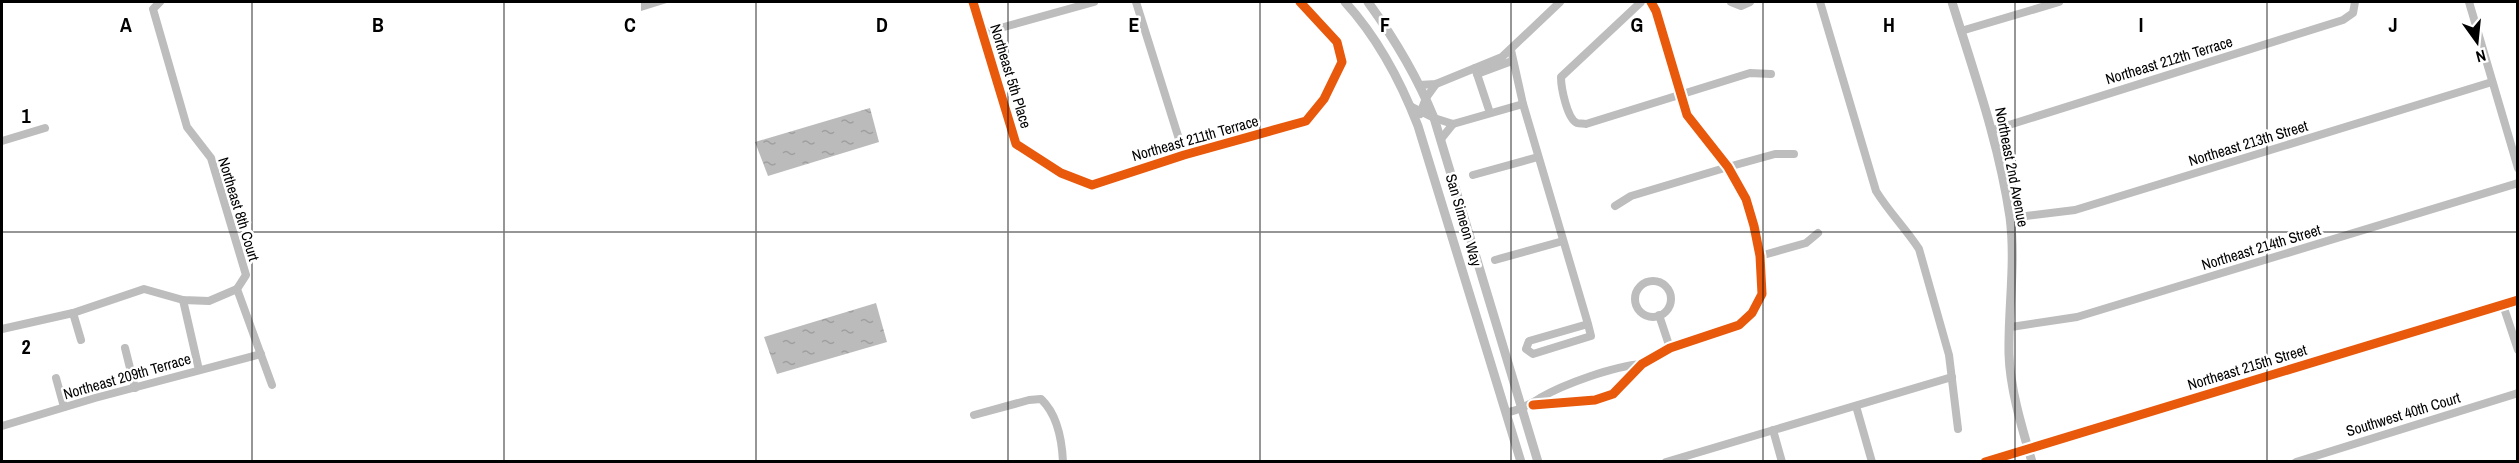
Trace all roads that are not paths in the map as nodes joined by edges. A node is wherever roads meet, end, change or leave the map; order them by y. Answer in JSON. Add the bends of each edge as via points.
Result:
{"nodes":[{"id":1,"x":160,"y":2,"type":"edge"},
{"id":2,"x":973,"y":2,"type":"edge"},
{"id":3,"x":1094,"y":2,"type":"edge"},
{"id":4,"x":1136,"y":2,"type":"edge"},
{"id":5,"x":1300,"y":2,"type":"edge"},
{"id":6,"x":1345,"y":2,"type":"edge"},
{"id":7,"x":1368,"y":2,"type":"edge"},
{"id":8,"x":1560,"y":2,"type":"edge"},
{"id":9,"x":1641,"y":2,"type":"edge"},
{"id":10,"x":1651,"y":2,"type":"edge"},
{"id":11,"x":1731,"y":2,"type":"edge"},
{"id":12,"x":1750,"y":2,"type":"edge"},
{"id":13,"x":1820,"y":2,"type":"edge"},
{"id":14,"x":1952,"y":2,"type":"edge"},
{"id":15,"x":2059,"y":2,"type":"edge"},
{"id":16,"x":2355,"y":2,"type":"edge"},
{"id":17,"x":2469,"y":2,"type":"edge"},
{"id":18,"x":1961,"y":32,"type":"junction"},
{"id":19,"x":982,"y":33,"type":"junction"},
{"id":20,"x":1511,"y":50,"type":"junction"},
{"id":21,"x":1512,"y":61,"type":"junction"},
{"id":22,"x":1476,"y":71,"type":"junction"},
{"id":23,"x":1771,"y":74,"type":"dead end"},
{"id":24,"x":2492,"y":82,"type":"junction"},
{"id":25,"x":1436,"y":84,"type":"junction"},
{"id":26,"x":1419,"y":85,"type":"junction"},
{"id":27,"x":1681,"y":96,"type":"junction"},
{"id":28,"x":1425,"y":98,"type":"junction"},
{"id":29,"x":1523,"y":104,"type":"junction"},
{"id":30,"x":1410,"y":106,"type":"junction"},
{"id":31,"x":1420,"y":111,"type":"junction"},
{"id":32,"x":1490,"y":113,"type":"junction"},
{"id":33,"x":1434,"y":118,"type":"junction"},
{"id":34,"x":1453,"y":124,"type":"junction"},
{"id":35,"x":1418,"y":126,"type":"junction"},
{"id":36,"x":45,"y":128,"type":"dead end"},
{"id":37,"x":1993,"y":130,"type":"junction"},
{"id":38,"x":1442,"y":139,"type":"junction"},
{"id":39,"x":2,"y":141,"type":"edge"},
{"id":40,"x":1794,"y":154,"type":"dead end"},
{"id":41,"x":1184,"y":155,"type":"junction"},
{"id":42,"x":1538,"y":157,"type":"junction"},
{"id":43,"x":1728,"y":167,"type":"junction"},
{"id":44,"x":2517,"y":168,"type":"edge"},
{"id":45,"x":1473,"y":175,"type":"dead end"},
{"id":46,"x":2517,"y":183,"type":"edge"},
{"id":47,"x":1092,"y":184,"type":"joint"},
{"id":48,"x":1615,"y":206,"type":"dead end"},
{"id":49,"x":2010,"y":218,"type":"junction"},
{"id":50,"x":1818,"y":233,"type":"dead end"},
{"id":51,"x":1563,"y":241,"type":"junction"},
{"id":52,"x":1760,"y":256,"type":"junction"},
{"id":53,"x":1495,"y":260,"type":"dead end"},
{"id":54,"x":237,"y":289,"type":"junction"},
{"id":55,"x":183,"y":300,"type":"junction"},
{"id":56,"x":2517,"y":300,"type":"edge"},
{"id":57,"x":2503,"y":305,"type":"junction"},
{"id":58,"x":74,"y":313,"type":"junction"},
{"id":59,"x":1659,"y":315,"type":"junction"},
{"id":60,"x":1588,"y":324,"type":"junction"},
{"id":61,"x":2011,"y":327,"type":"junction"},
{"id":62,"x":2,"y":329,"type":"edge"},
{"id":63,"x":81,"y":340,"type":"dead end"},
{"id":64,"x":124,"y":348,"type":"dead end"},
{"id":65,"x":1670,"y":348,"type":"junction"},
{"id":66,"x":2517,"y":350,"type":"edge"},
{"id":67,"x":261,"y":354,"type":"junction"},
{"id":68,"x":1642,"y":364,"type":"junction"},
{"id":69,"x":199,"y":370,"type":"junction"},
{"id":70,"x":1952,"y":377,"type":"junction"},
{"id":71,"x":56,"y":378,"type":"dead end"},
{"id":72,"x":272,"y":385,"type":"dead end"},
{"id":73,"x":135,"y":388,"type":"junction"},
{"id":74,"x":2517,"y":393,"type":"edge"},
{"id":75,"x":1533,"y":405,"type":"junction"},
{"id":76,"x":1856,"y":406,"type":"junction"},
{"id":77,"x":64,"y":407,"type":"junction"},
{"id":78,"x":1523,"y":409,"type":"junction"},
{"id":79,"x":1506,"y":413,"type":"junction"},
{"id":80,"x":974,"y":415,"type":"dead end"},
{"id":81,"x":2,"y":426,"type":"edge"},
{"id":82,"x":1958,"y":429,"type":"dead end"},
{"id":83,"x":1773,"y":430,"type":"junction"},
{"id":84,"x":2028,"y":448,"type":"junction"},
{"id":85,"x":1691,"y":458,"type":"edge"},
{"id":86,"x":1063,"y":462,"type":"edge"},
{"id":87,"x":1521,"y":462,"type":"edge"},
{"id":88,"x":1539,"y":462,"type":"edge"},
{"id":89,"x":1666,"y":462,"type":"edge"},
{"id":90,"x":1782,"y":462,"type":"edge"},
{"id":91,"x":1872,"y":462,"type":"edge"},
{"id":92,"x":1985,"y":462,"type":"edge"},
{"id":93,"x":2032,"y":462,"type":"edge"},
{"id":94,"x":2296,"y":462,"type":"edge"}],
"edges":[{"from":1,"to":54,"type":"street","name":"Northeast 8th Court","via":[[153,9],[187,128],[211,158],[246,275]]},
{"from":2,"to":19,"type":"street","name":"Northeast 5th Place"},
{"from":3,"to":19,"type":"street"},
{"from":4,"to":41,"type":"street"},
{"from":5,"to":41,"type":"street","name":"Northeast 211th Terrace","via":[[1337,42],[1342,62],[1324,99],[1306,121]]},
{"from":6,"to":30,"type":"street","name":"San Simeon Way","via":[[1381,52]]},
{"from":7,"to":26,"type":"street","name":"San Simeon Way"},
{"from":8,"to":20,"type":"street"},
{"from":9,"to":27,"type":"street","via":[[1561,77],[1571,118],[1586,124]]},
{"from":10,"to":27,"type":"street"},
{"from":11,"to":12,"type":"street","via":[[1741,6]]},
{"from":13,"to":70,"type":"street","via":[[1876,191],[1919,249]]},
{"from":14,"to":18,"type":"street","name":"Northeast 2nd Avenue"},
{"from":15,"to":18,"type":"street"},
{"from":16,"to":37,"type":"street","name":"Northeast 212th Terrace","via":[[2353,13],[2343,20]]},
{"from":17,"to":24,"type":"street"},
{"from":18,"to":37,"type":"street","name":"Northeast 2nd Avenue"},
{"from":19,"to":47,"type":"street","name":"Northeast 5th Place","via":[[1016,144],[1061,173]]},
{"from":20,"to":21,"type":"street"},
{"from":20,"to":22,"type":"street"},
{"from":21,"to":22,"type":"street"},
{"from":21,"to":29,"type":"street"},
{"from":22,"to":25,"type":"street"},
{"from":22,"to":32,"type":"street"},
{"from":23,"to":27,"type":"street","via":[[1750,73]]},
{"from":24,"to":44,"type":"street"},
{"from":24,"to":49,"type":"street","name":"Northeast 213th Street","via":[[2075,210]]},
{"from":25,"to":26,"type":"street"},
{"from":25,"to":28,"type":"street"},
{"from":26,"to":28,"type":"street","name":"San Simeon Way"},
{"from":27,"to":43,"type":"street","via":[[1687,115]]},
{"from":28,"to":31,"type":"street"},
{"from":28,"to":33,"type":"street","name":"San Simeon Way"},
{"from":29,"to":32,"type":"street"},
{"from":29,"to":42,"type":"street"},
{"from":30,"to":31,"type":"street"},
{"from":30,"to":35,"type":"street","name":"San Simeon Way"},
{"from":31,"to":33,"type":"street"},
{"from":31,"to":35,"type":"street"},
{"from":32,"to":34,"type":"street"},
{"from":33,"to":34,"type":"street"},
{"from":33,"to":38,"type":"street","name":"San Simeon Way"},
{"from":34,"to":38,"type":"street"},
{"from":35,"to":79,"type":"street","name":"San Simeon Way"},
{"from":36,"to":39,"type":"street"},
{"from":37,"to":49,"type":"street","name":"Northeast 2nd Avenue"},
{"from":38,"to":78,"type":"street","name":"San Simeon Way"},
{"from":40,"to":43,"type":"street","via":[[1775,154]]},
{"from":41,"to":47,"type":"street","name":"Northeast 211th Terrace"},
{"from":42,"to":45,"type":"street"},
{"from":42,"to":51,"type":"street"},
{"from":43,"to":48,"type":"street","via":[[1631,196]]},
{"from":43,"to":52,"type":"street","via":[[1746,199]]},
{"from":46,"to":61,"type":"street","name":"Northeast 214th Street","via":[[2077,317]]},
{"from":49,"to":61,"type":"street","name":"Northeast 2nd Avenue"},
{"from":50,"to":52,"type":"street","via":[[1806,243]]},
{"from":51,"to":53,"type":"street"},
{"from":51,"to":60,"type":"street"},
{"from":52,"to":65,"type":"street","via":[[1762,294],[1752,313],[1739,325]]},
{"from":54,"to":55,"type":"street","via":[[209,301]]},
{"from":54,"to":67,"type":"street"},
{"from":55,"to":58,"type":"street","via":[[144,289]]},
{"from":55,"to":69,"type":"street"},
{"from":56,"to":57,"type":"street","name":"Northeast 215th Street"},
{"from":57,"to":66,"type":"street"},
{"from":57,"to":84,"type":"street","name":"Northeast 215th Street"},
{"from":58,"to":62,"type":"street"},
{"from":58,"to":63,"type":"street"},
{"from":59,"to":59,"type":"street","via":[[1668,307],[1670,296],[1665,285],[1642,284],[1635,293],[1636,305],[1643,314]]},
{"from":59,"to":65,"type":"street"},
{"from":60,"to":60,"type":"street","via":[[1591,336],[1533,354],[1526,349],[1529,341]]},
{"from":61,"to":84,"type":"street","name":"Northeast 2nd Avenue","via":[[2009,355]]},
{"from":64,"to":73,"type":"street"},
{"from":65,"to":68,"type":"street"},
{"from":67,"to":69,"type":"street","name":"Northeast 209th Terrace"},
{"from":67,"to":72,"type":"street"},
{"from":68,"to":75,"type":"street","via":[[1586,379]]},
{"from":68,"to":75,"type":"street","via":[[1613,394],[1595,400]]},
{"from":69,"to":73,"type":"street","name":"Northeast 209th Terrace"},
{"from":70,"to":76,"type":"street"},
{"from":70,"to":82,"type":"street"},
{"from":71,"to":77,"type":"street"},
{"from":73,"to":77,"type":"street","name":"Northeast 209th Terrace"},
{"from":74,"to":94,"type":"street","name":"Southwest 40th Court"},
{"from":75,"to":78,"type":"street"},
{"from":76,"to":83,"type":"street"},
{"from":76,"to":91,"type":"street"},
{"from":77,"to":81,"type":"street","name":"Northeast 209th Terrace"},
{"from":78,"to":79,"type":"street"},
{"from":78,"to":88,"type":"street","name":"San Simeon Way"},
{"from":79,"to":87,"type":"street","name":"San Simeon Way"},
{"from":80,"to":86,"type":"street","via":[[1041,399],[1051,408],[1063,448]]},
{"from":83,"to":85,"type":"street"},
{"from":83,"to":90,"type":"street"},
{"from":84,"to":92,"type":"street","name":"Northeast 215th Street"},
{"from":84,"to":93,"type":"street","name":"Northeast 2nd Avenue"},
{"from":85,"to":89,"type":"street"}]}
